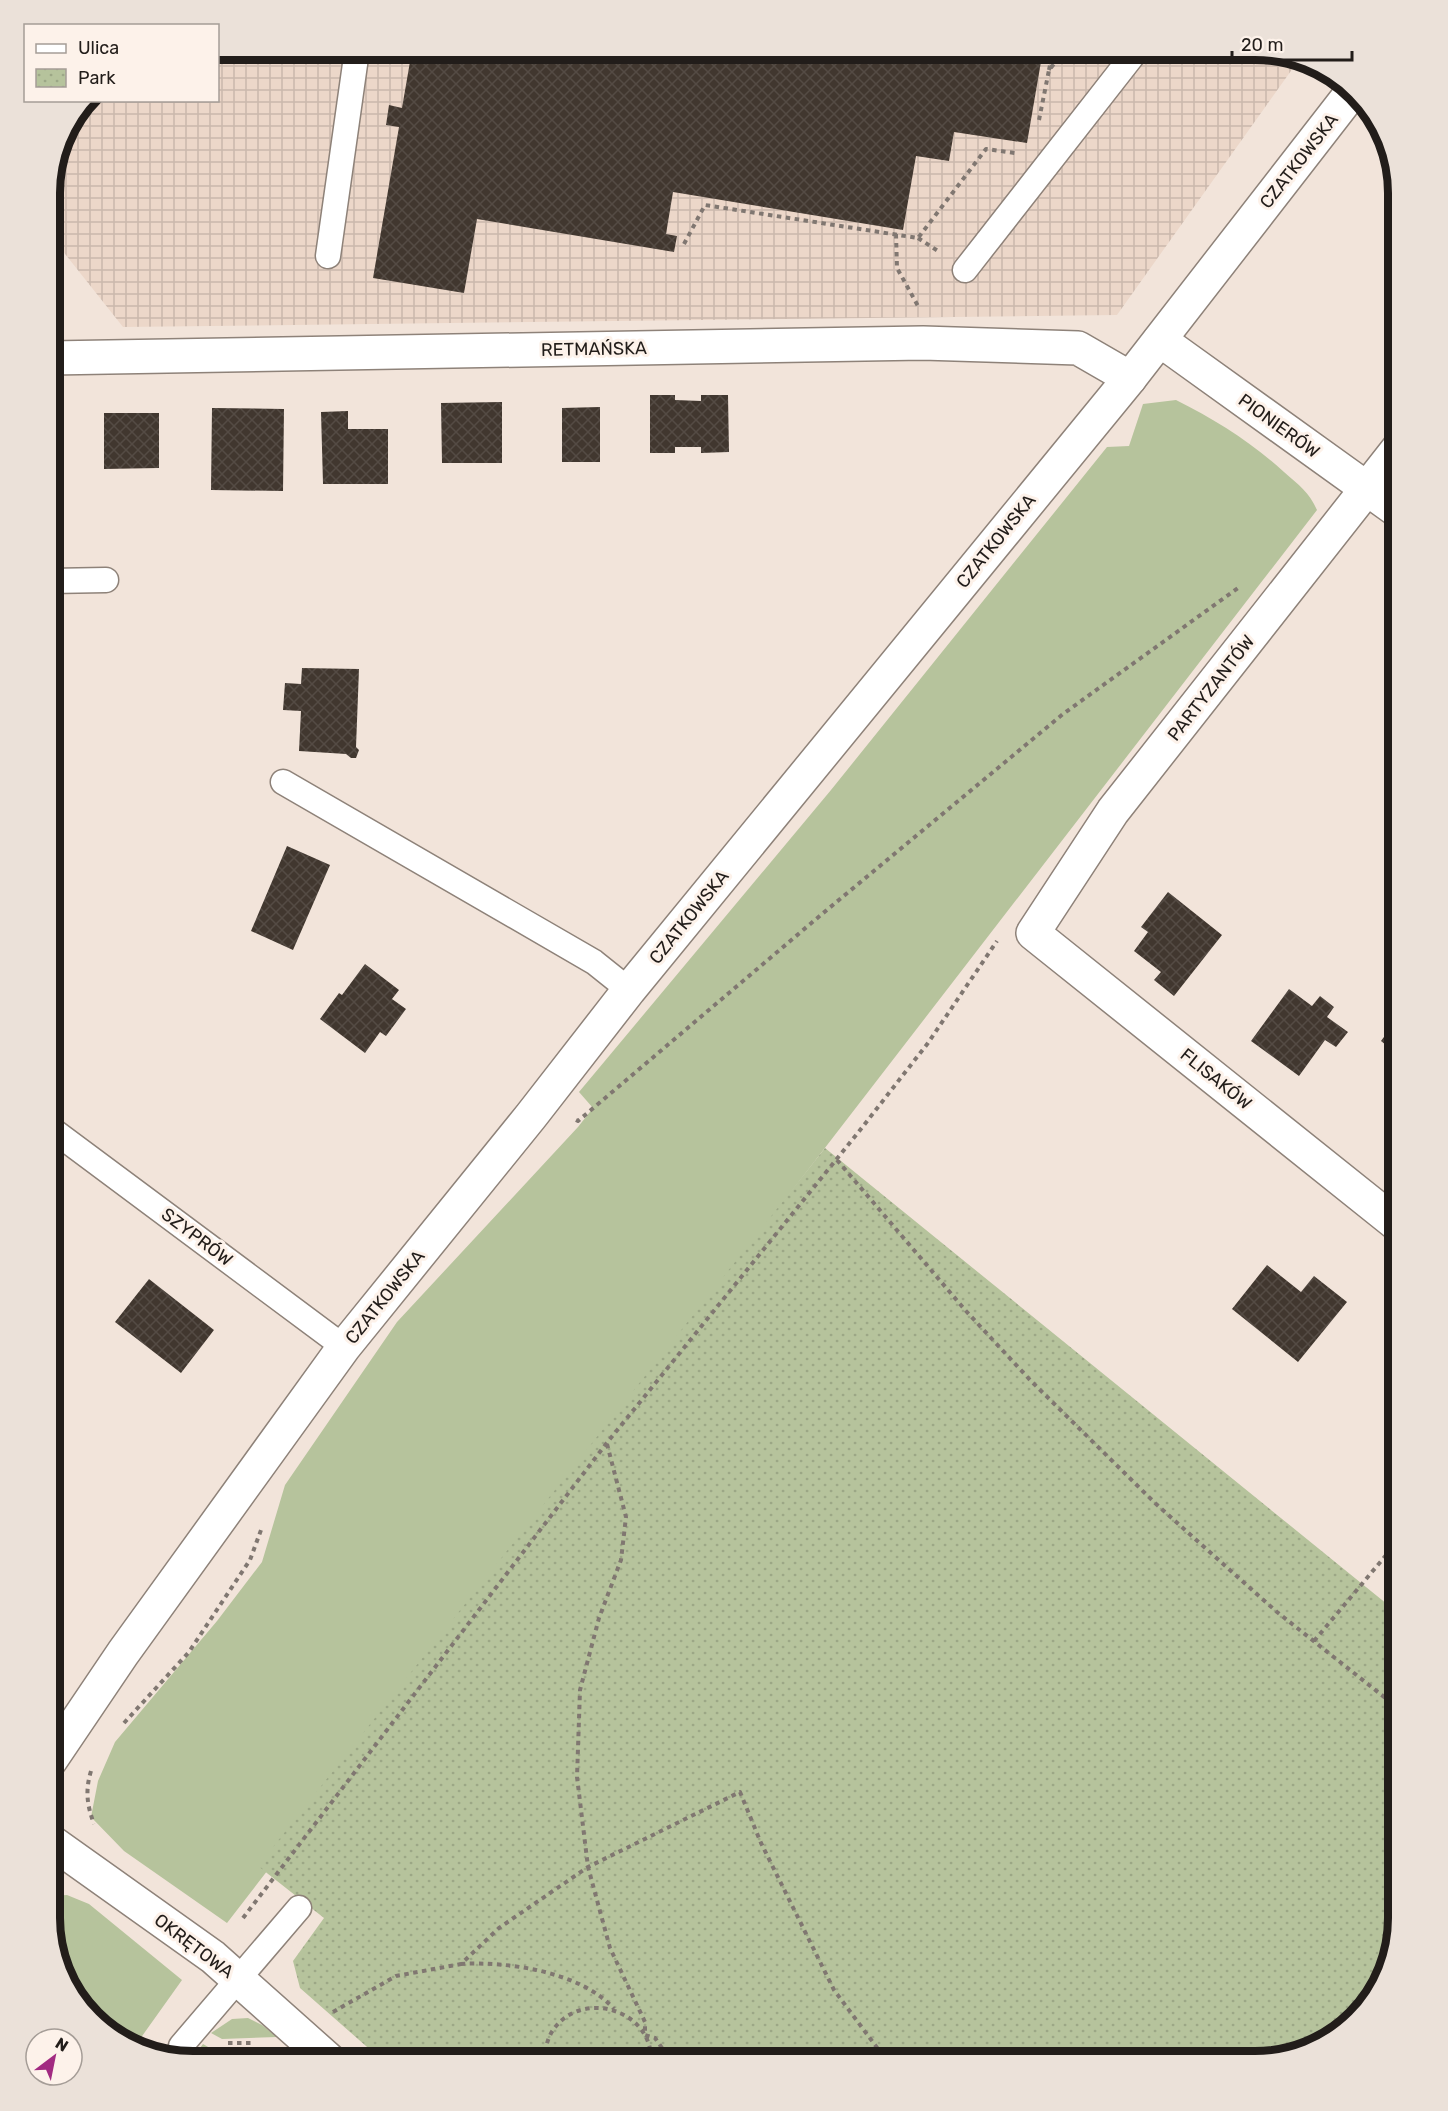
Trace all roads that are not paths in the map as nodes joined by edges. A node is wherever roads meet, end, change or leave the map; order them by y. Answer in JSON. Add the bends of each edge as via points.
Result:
{"nodes":[{"id":1,"x":356,"y":60,"type":"edge"},
{"id":2,"x":1129,"y":60,"type":"edge"},
{"id":3,"x":1348,"y":98,"type":"edge"},
{"id":4,"x":328,"y":256,"type":"dead end"},
{"id":5,"x":965,"y":270,"type":"dead end"},
{"id":6,"x":1160,"y":340,"type":"junction"},
{"id":7,"x":60,"y":358,"type":"edge"},
{"id":8,"x":1130,"y":378,"type":"junction"},
{"id":9,"x":1388,"y":462,"type":"edge"},
{"id":10,"x":1368,"y":489,"type":"junction"},
{"id":11,"x":1388,"y":504,"type":"edge"},
{"id":12,"x":106,"y":580,"type":"dead end"},
{"id":13,"x":60,"y":581,"type":"edge"},
{"id":14,"x":283,"y":782,"type":"dead end"},
{"id":15,"x":1033,"y":933,"type":"joint"},
{"id":16,"x":629,"y":990,"type":"junction"},
{"id":17,"x":60,"y":1135,"type":"edge"},
{"id":18,"x":1388,"y":1218,"type":"edge"},
{"id":19,"x":344,"y":1347,"type":"junction"},
{"id":20,"x":60,"y":1746,"type":"edge"},
{"id":21,"x":60,"y":1848,"type":"edge"},
{"id":22,"x":299,"y":1908,"type":"dead end"},
{"id":23,"x":238,"y":1979,"type":"junction"},
{"id":24,"x":188,"y":2037,"type":"road end"},
{"id":25,"x":318,"y":2051,"type":"edge"}],
"edges":[{"from":1,"to":4,"type":"lane"},
{"from":2,"to":5,"type":"lane"},
{"from":3,"to":6,"type":"street","name":"CZATKOWSKA"},
{"from":6,"to":8,"type":"street","name":"CZATKOWSKA"},
{"from":6,"to":10,"type":"street","name":"PIONIERÓW"},
{"from":7,"to":8,"type":"street","name":"RETMAŃSKA","via":[[923,343],[1078,348]]},
{"from":8,"to":16,"type":"street","name":"CZATKOWSKA"},
{"from":9,"to":10,"type":"street","name":"PARTYZANTÓW"},
{"from":10,"to":11,"type":"street","name":"PIONIERÓW"},
{"from":10,"to":15,"type":"street","name":"PARTYZANTÓW","via":[[1113,811]]},
{"from":12,"to":13,"type":"lane"},
{"from":14,"to":16,"type":"lane","via":[[594,962]]},
{"from":15,"to":18,"type":"street","name":"FLISAKÓW"},
{"from":16,"to":19,"type":"street","name":"CZATKOWSKA"},
{"from":17,"to":19,"type":"lane","name":"SZYPRÓW"},
{"from":19,"to":20,"type":"street","name":"CZATKOWSKA"},
{"from":21,"to":23,"type":"street","name":"OKRĘTOWA"},
{"from":22,"to":23,"type":"lane"},
{"from":23,"to":24,"type":"lane"},
{"from":23,"to":25,"type":"street","name":"OKRĘTOWA"}]}
